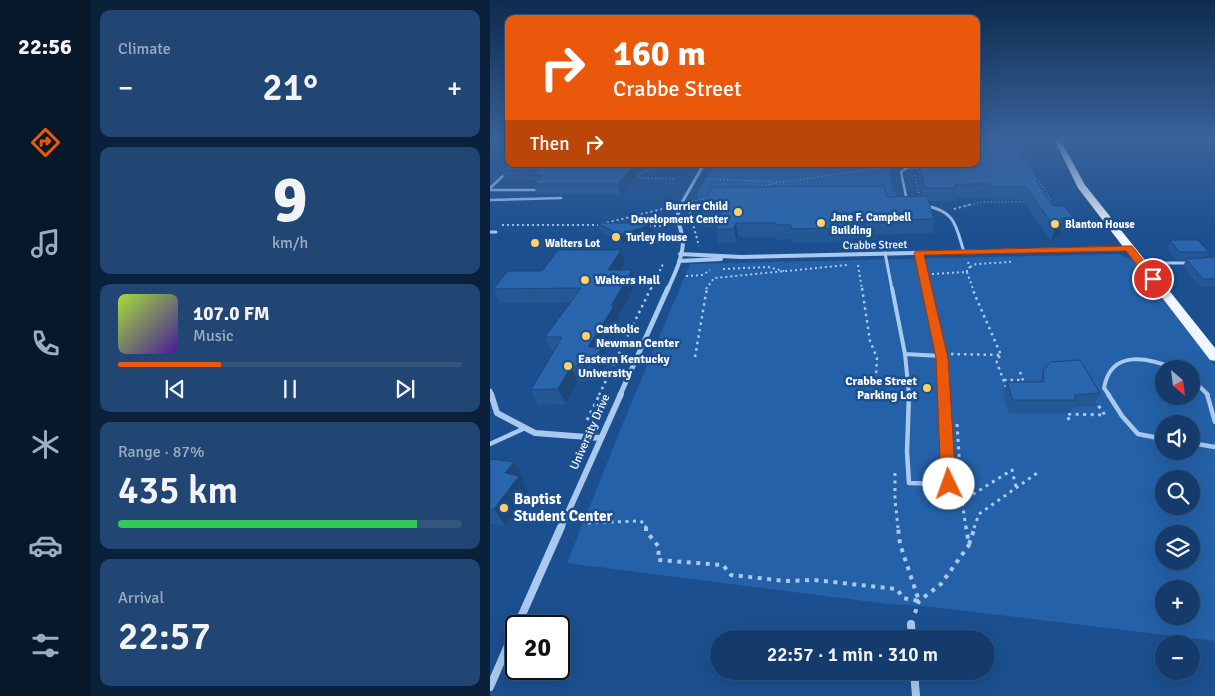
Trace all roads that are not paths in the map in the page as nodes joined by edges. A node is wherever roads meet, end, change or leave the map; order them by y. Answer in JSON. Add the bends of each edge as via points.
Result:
{"nodes":[{"id":1,"x":508,"y":171,"type":"edge"},
{"id":2,"x":700,"y":171,"type":"edge"},
{"id":3,"x":902,"y":171,"type":"edge"},
{"id":4,"x":1074,"y":171,"type":"edge"},
{"id":5,"x":490,"y":189,"type":"edge"},
{"id":6,"x":535,"y":190,"type":"edge"},
{"id":7,"x":561,"y":198,"type":"dead end"},
{"id":8,"x":490,"y":200,"type":"edge"},
{"id":9,"x":911,"y":203,"type":"edge"},
{"id":10,"x":924,"y":205,"type":"edge"},
{"id":11,"x":490,"y":232,"type":"edge"},
{"id":12,"x":496,"y":232,"type":"dead end"},
{"id":13,"x":1129,"y":248,"type":"junction"},
{"id":14,"x":964,"y":252,"type":"junction"},
{"id":15,"x":885,"y":253,"type":"junction"},
{"id":16,"x":919,"y":253,"type":"junction"},
{"id":17,"x":680,"y":257,"type":"junction"},
{"id":18,"x":1141,"y":263,"type":"junction"},
{"id":19,"x":1195,"y":263,"type":"edge"},
{"id":20,"x":904,"y":354,"type":"junction"},
{"id":21,"x":941,"y":356,"type":"junction"},
{"id":22,"x":1215,"y":357,"type":"edge"},
{"id":23,"x":1155,"y":362,"type":"edge"},
{"id":24,"x":1200,"y":385,"type":"edge"},
{"id":25,"x":490,"y":392,"type":"edge"},
{"id":26,"x":1215,"y":422,"type":"edge"},
{"id":27,"x":525,"y":428,"type":"junction"},
{"id":28,"x":1155,"y":437,"type":"edge"},
{"id":29,"x":600,"y":438,"type":"junction"},
{"id":30,"x":490,"y":444,"type":"edge"},
{"id":31,"x":1200,"y":444,"type":"edge"},
{"id":32,"x":1215,"y":447,"type":"edge"},
{"id":33,"x":521,"y":615,"type":"edge"},
{"id":34,"x":911,"y":624,"type":"road end"},
{"id":35,"x":911,"y":630,"type":"edge"},
{"id":36,"x":505,"y":652,"type":"edge"},
{"id":37,"x":915,"y":680,"type":"edge"},
{"id":38,"x":490,"y":687,"type":"edge"},
{"id":39,"x":916,"y":696,"type":"edge"}],
"edges":[{"from":1,"to":5,"type":"lane"},
{"from":2,"to":17,"type":"street","name":"University Drive","via":[[677,215],[683,242]]},
{"from":3,"to":9,"type":"lane","via":[[907,201]]},
{"from":4,"to":13,"type":"main road","via":[[1081,186]]},
{"from":5,"to":6,"type":"lane"},
{"from":7,"to":8,"type":"lane"},
{"from":10,"to":14,"type":"lane","via":[[943,209],[952,215]]},
{"from":11,"to":12,"type":"lane"},
{"from":13,"to":14,"type":"street","name":"Crabbe Street"},
{"from":13,"to":18,"type":"main road"},
{"from":14,"to":16,"type":"street","name":"Crabbe Street"},
{"from":15,"to":16,"type":"street","name":"Crabbe Street"},
{"from":15,"to":17,"type":"street","name":"Crabbe Street"},
{"from":15,"to":20,"type":"lane"},
{"from":16,"to":21,"type":"lane"},
{"from":17,"to":29,"type":"street","name":"University Drive"},
{"from":18,"to":19,"type":"lane"},
{"from":18,"to":22,"type":"main road"},
{"from":20,"to":21,"type":"lane"},
{"from":20,"to":21,"type":"lane","via":[[910,404],[909,483],[949,484]]},
{"from":23,"to":28,"type":"lane","via":[[1136,359],[1118,363],[1108,370],[1104,388],[1138,434]]},
{"from":24,"to":26,"type":"lane","via":[[1208,392]]},
{"from":25,"to":27,"type":"street","via":[[497,413]]},
{"from":27,"to":29,"type":"street","via":[[535,434]]},
{"from":27,"to":30,"type":"lane"},
{"from":29,"to":33,"type":"street","name":"University Drive"},
{"from":31,"to":32,"type":"lane"},
{"from":34,"to":35,"type":"street"},
{"from":36,"to":38,"type":"street","name":"University Drive"},
{"from":37,"to":39,"type":"street"}]}
